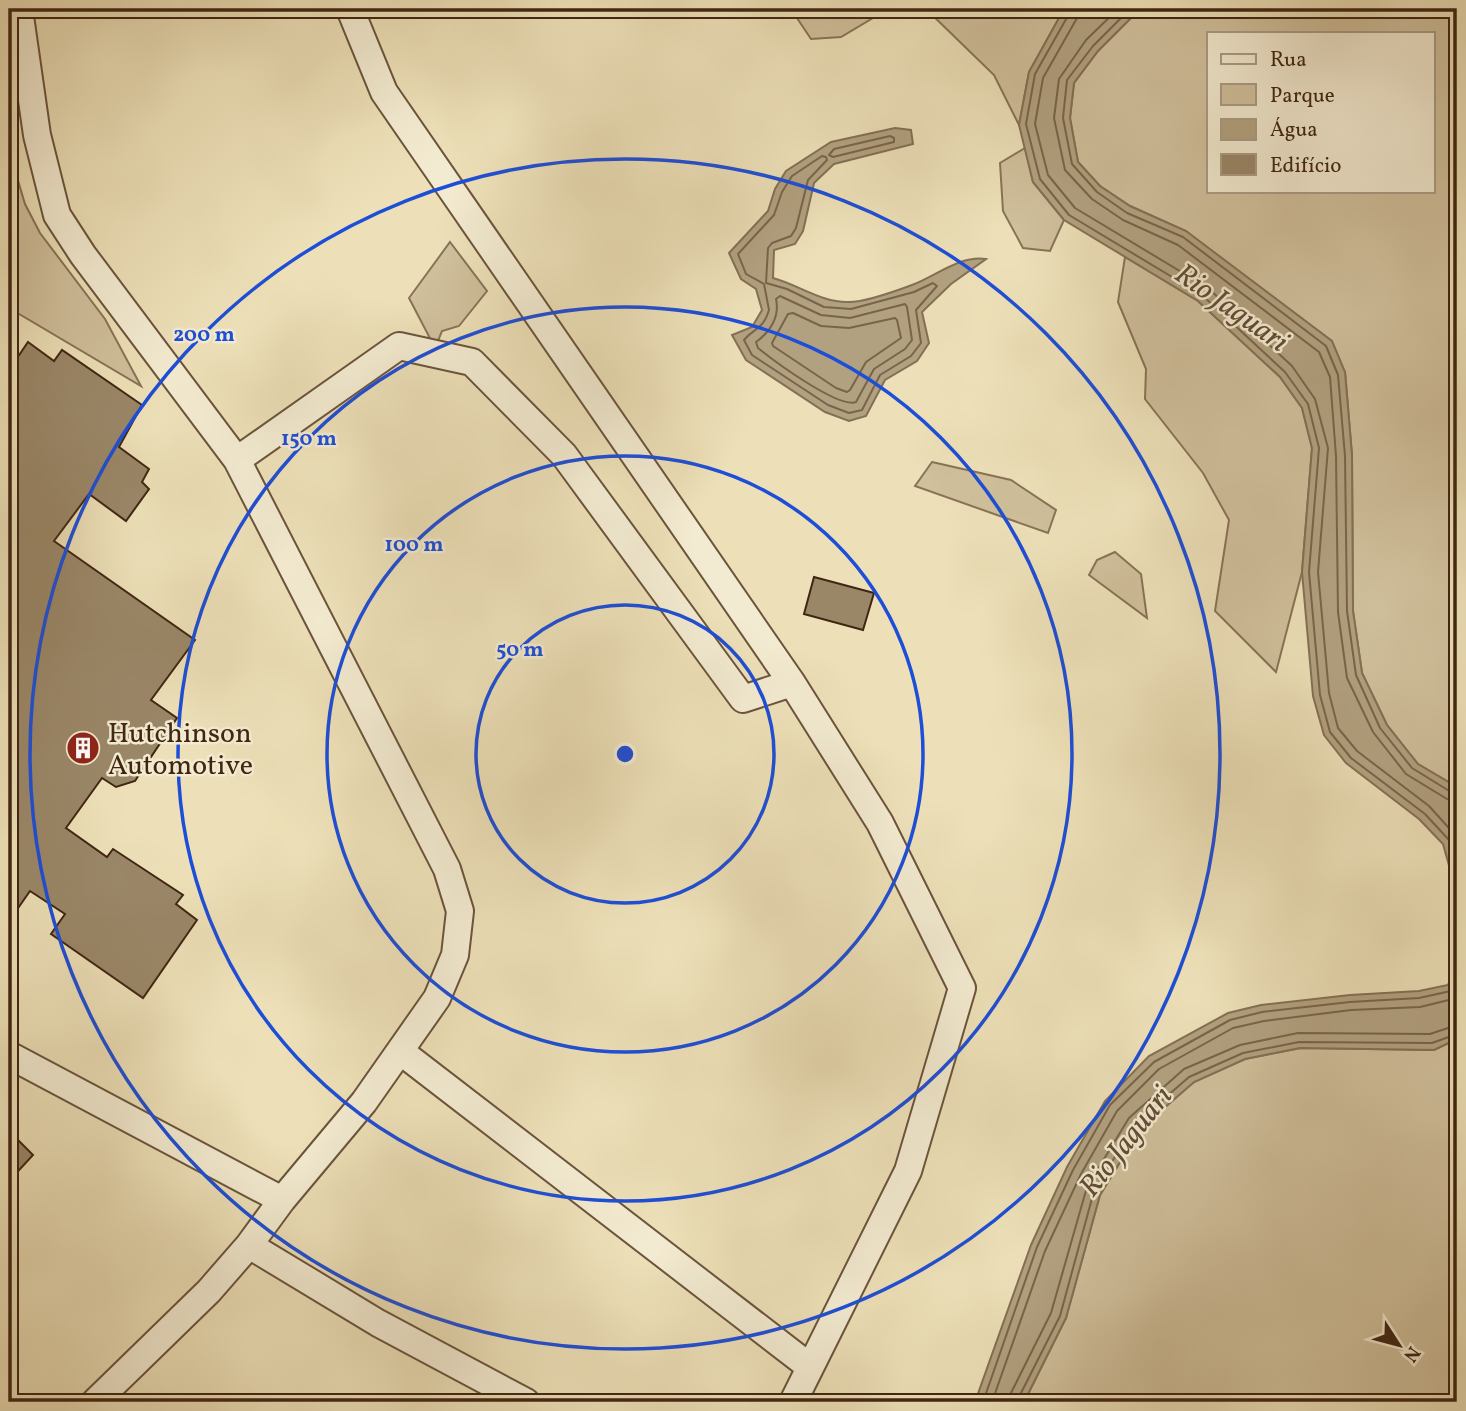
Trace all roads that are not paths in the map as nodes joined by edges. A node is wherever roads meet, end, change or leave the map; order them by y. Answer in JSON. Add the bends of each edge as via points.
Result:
{"nodes":[{"id":1,"x":19,"y":9,"type":"edge"},
{"id":2,"x":350,"y":9,"type":"edge"},
{"id":3,"x":237,"y":460,"type":"junction"},
{"id":4,"x":792,"y":683,"type":"junction"},
{"id":5,"x":400,"y":1051,"type":"junction"},
{"id":6,"x":9,"y":1055,"type":"edge"},
{"id":7,"x":282,"y":1200,"type":"junction"},
{"id":8,"x":248,"y":1245,"type":"junction"},
{"id":9,"x":810,"y":1367,"type":"junction"},
{"id":10,"x":98,"y":1402,"type":"edge"},
{"id":11,"x":526,"y":1402,"type":"edge"},
{"id":12,"x":793,"y":1402,"type":"edge"}],
"edges":[{"from":1,"to":3,"type":"street","via":[[37,135],[57,215]]},
{"from":2,"to":4,"type":"street","via":[[384,92]]},
{"from":3,"to":4,"type":"street","via":[[399,346],[472,362],[564,455],[743,699]]},
{"from":3,"to":5,"type":"street","via":[[447,869],[460,911],[455,955],[437,998]]},
{"from":4,"to":9,"type":"street","via":[[880,823],[962,988],[908,1171]]},
{"from":5,"to":7,"type":"street"},
{"from":5,"to":9,"type":"street"},
{"from":6,"to":7,"type":"street"},
{"from":7,"to":8,"type":"street"},
{"from":8,"to":10,"type":"street","via":[[209,1291]]},
{"from":8,"to":11,"type":"street","via":[[378,1323]]},
{"from":9,"to":12,"type":"street"}]}
